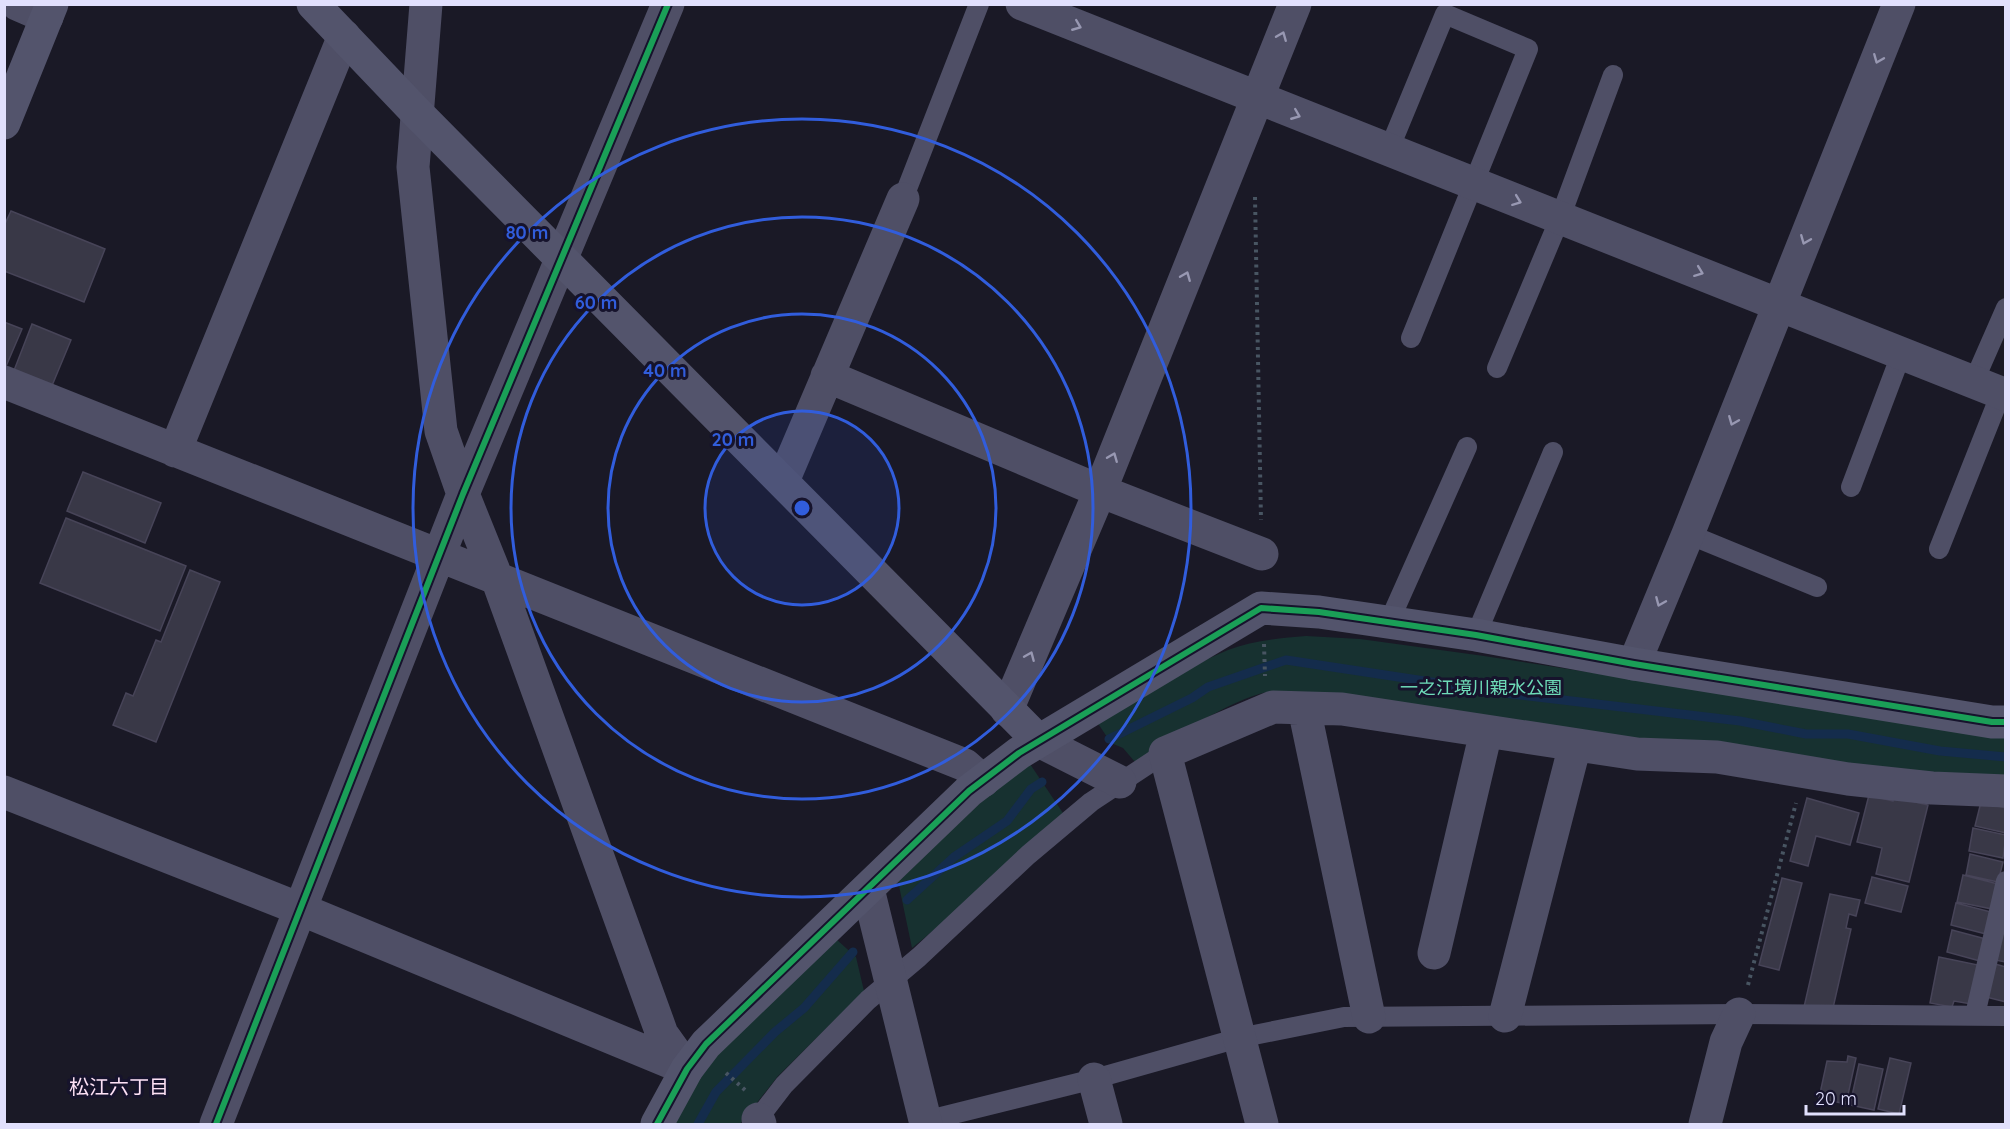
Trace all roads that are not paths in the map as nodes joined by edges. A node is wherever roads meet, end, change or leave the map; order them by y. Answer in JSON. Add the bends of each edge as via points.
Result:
{"nodes":[{"id":1,"x":17,"y":4,"type":"edge"},
{"id":2,"x":313,"y":4,"type":"edge"},
{"id":3,"x":426,"y":4,"type":"edge"},
{"id":4,"x":668,"y":4,"type":"edge"},
{"id":5,"x":979,"y":4,"type":"edge"},
{"id":6,"x":1023,"y":4,"type":"edge"},
{"id":7,"x":1295,"y":4,"type":"edge"},
{"id":8,"x":1899,"y":4,"type":"edge"},
{"id":9,"x":50,"y":11,"type":"edge"},
{"id":10,"x":344,"y":36,"type":"junction"},
{"id":11,"x":1613,"y":75,"type":"dead end"},
{"id":12,"x":1257,"y":100,"type":"junction"},
{"id":13,"x":417,"y":113,"type":"junction"},
{"id":14,"x":4,"y":123,"type":"edge"},
{"id":15,"x":1389,"y":152,"type":"junction"},
{"id":16,"x":1473,"y":184,"type":"junction"},
{"id":17,"x":903,"y":198,"type":"joint"},
{"id":18,"x":1560,"y":218,"type":"junction"},
{"id":19,"x":562,"y":260,"type":"junction"},
{"id":20,"x":1780,"y":304,"type":"junction"},
{"id":21,"x":2006,"y":308,"type":"edge"},
{"id":22,"x":1411,"y":338,"type":"dead end"},
{"id":23,"x":1902,"y":352,"type":"junction"},
{"id":24,"x":1497,"y":368,"type":"dead end"},
{"id":25,"x":827,"y":376,"type":"junction"},
{"id":26,"x":4,"y":382,"type":"edge"},
{"id":27,"x":1993,"y":390,"type":"edge"},
{"id":28,"x":1467,"y":447,"type":"dead end"},
{"id":29,"x":175,"y":451,"type":"junction"},
{"id":30,"x":1553,"y":452,"type":"dead end"},
{"id":31,"x":783,"y":481,"type":"junction"},
{"id":32,"x":1851,"y":487,"type":"dead end"},
{"id":33,"x":1100,"y":491,"type":"junction"},
{"id":34,"x":463,"y":494,"type":"junction"},
{"id":35,"x":1688,"y":534,"type":"junction"},
{"id":36,"x":1939,"y":549,"type":"dead end"},
{"id":37,"x":1262,"y":554,"type":"road end"},
{"id":38,"x":441,"y":556,"type":"junction"},
{"id":39,"x":498,"y":581,"type":"junction"},
{"id":40,"x":1817,"y":587,"type":"dead end"},
{"id":41,"x":1389,"y":622,"type":"junction"},
{"id":42,"x":1476,"y":635,"type":"junction"},
{"id":43,"x":1634,"y":664,"type":"junction"},
{"id":44,"x":1304,"y":708,"type":"junction"},
{"id":45,"x":1007,"y":710,"type":"junction"},
{"id":46,"x":2006,"y":722,"type":"edge"},
{"id":47,"x":1486,"y":732,"type":"junction"},
{"id":48,"x":1039,"y":741,"type":"junction"},
{"id":49,"x":1575,"y":745,"type":"junction"},
{"id":50,"x":1165,"y":753,"type":"junction"},
{"id":51,"x":982,"y":781,"type":"junction"},
{"id":52,"x":1120,"y":782,"type":"junction"},
{"id":53,"x":2006,"y":791,"type":"edge"},
{"id":54,"x":4,"y":792,"type":"edge"},
{"id":55,"x":2006,"y":881,"type":"edge"},
{"id":56,"x":868,"y":889,"type":"junction"},
{"id":57,"x":300,"y":909,"type":"junction"},
{"id":58,"x":1434,"y":953,"type":"dead end"},
{"id":59,"x":891,"y":980,"type":"junction"},
{"id":60,"x":1739,"y":1014,"type":"junction"},
{"id":61,"x":1975,"y":1015,"type":"junction"},
{"id":62,"x":1505,"y":1016,"type":"junction"},
{"id":63,"x":2006,"y":1016,"type":"edge"},
{"id":64,"x":1369,"y":1017,"type":"junction"},
{"id":65,"x":1239,"y":1038,"type":"junction"},
{"id":66,"x":687,"y":1069,"type":"junction"},
{"id":67,"x":1094,"y":1079,"type":"junction"},
{"id":68,"x":231,"y":1089,"type":"junction"},
{"id":69,"x":754,"y":1115,"type":"edge"},
{"id":70,"x":926,"y":1123,"type":"edge"},
{"id":71,"x":216,"y":1125,"type":"edge"},
{"id":72,"x":239,"y":1125,"type":"edge"},
{"id":73,"x":657,"y":1125,"type":"edge"},
{"id":74,"x":1106,"y":1125,"type":"edge"},
{"id":75,"x":1262,"y":1125,"type":"edge"},
{"id":76,"x":1705,"y":1125,"type":"edge"}],
"edges":[{"from":1,"to":9,"type":"street"},
{"from":2,"to":10,"type":"street"},
{"from":3,"to":13,"type":"street"},
{"from":4,"to":19,"type":"street"},
{"from":5,"to":17,"type":"lane"},
{"from":6,"to":12,"type":"street","one_way":true},
{"from":12,"to":7,"type":"street","one_way":true},
{"from":8,"to":20,"type":"street","one_way":true},
{"from":9,"to":14,"type":"street"},
{"from":10,"to":13,"type":"street"},
{"from":10,"to":29,"type":"street"},
{"from":11,"to":18,"type":"lane"},
{"from":12,"to":15,"type":"street","one_way":true},
{"from":33,"to":12,"type":"street","one_way":true},
{"from":13,"to":19,"type":"street"},
{"from":13,"to":34,"type":"street","via":[[413,167],[441,431]]},
{"from":15,"to":16,"type":"street"},
{"from":15,"to":16,"type":"lane","via":[[1444,14],[1528,49]]},
{"from":16,"to":18,"type":"street","one_way":true},
{"from":16,"to":22,"type":"lane"},
{"from":17,"to":25,"type":"street"},
{"from":18,"to":20,"type":"street","one_way":true},
{"from":18,"to":24,"type":"lane"},
{"from":19,"to":31,"type":"street"},
{"from":19,"to":34,"type":"street"},
{"from":20,"to":23,"type":"street"},
{"from":20,"to":35,"type":"street","one_way":true},
{"from":21,"to":27,"type":"lane"},
{"from":23,"to":27,"type":"street"},
{"from":23,"to":32,"type":"lane"},
{"from":25,"to":31,"type":"street"},
{"from":25,"to":33,"type":"street"},
{"from":26,"to":29,"type":"street"},
{"from":27,"to":36,"type":"lane"},
{"from":28,"to":41,"type":"lane"},
{"from":29,"to":38,"type":"street"},
{"from":30,"to":42,"type":"lane"},
{"from":31,"to":45,"type":"street"},
{"from":33,"to":37,"type":"street"},
{"from":45,"to":33,"type":"street","one_way":true},
{"from":34,"to":38,"type":"street"},
{"from":34,"to":39,"type":"street"},
{"from":35,"to":40,"type":"lane"},
{"from":35,"to":43,"type":"street","one_way":true},
{"from":38,"to":39,"type":"street"},
{"from":38,"to":57,"type":"street"},
{"from":39,"to":51,"type":"street","via":[[965,765]]},
{"from":39,"to":66,"type":"street","via":[[662,1034]]},
{"from":41,"to":42,"type":"street"},
{"from":41,"to":48,"type":"street","via":[[1261,608]]},
{"from":42,"to":43,"type":"street"},
{"from":43,"to":46,"type":"street"},
{"from":44,"to":47,"type":"street","via":[[1342,709]]},
{"from":44,"to":50,"type":"street","via":[[1273,707]]},
{"from":44,"to":64,"type":"street"},
{"from":45,"to":48,"type":"street"},
{"from":47,"to":49,"type":"street"},
{"from":47,"to":58,"type":"street"},
{"from":48,"to":51,"type":"street"},
{"from":48,"to":52,"type":"street"},
{"from":49,"to":53,"type":"street","via":[[1637,754],[1717,757],[1804,773],[1932,788]]},
{"from":49,"to":62,"type":"street"},
{"from":50,"to":52,"type":"lane"},
{"from":50,"to":65,"type":"street"},
{"from":51,"to":56,"type":"street"},
{"from":52,"to":59,"type":"lane","via":[[1028,855]]},
{"from":54,"to":57,"type":"street"},
{"from":55,"to":61,"type":"lane"},
{"from":56,"to":59,"type":"street"},
{"from":56,"to":66,"type":"street","via":[[706,1044]]},
{"from":57,"to":66,"type":"street"},
{"from":57,"to":68,"type":"street"},
{"from":59,"to":69,"type":"lane"},
{"from":59,"to":70,"type":"street"},
{"from":60,"to":61,"type":"lane"},
{"from":60,"to":62,"type":"lane"},
{"from":60,"to":76,"type":"street","via":[[1726,1042]]},
{"from":61,"to":63,"type":"lane"},
{"from":62,"to":64,"type":"lane"},
{"from":64,"to":65,"type":"lane","via":[[1344,1017]]},
{"from":65,"to":67,"type":"lane"},
{"from":65,"to":75,"type":"street"},
{"from":66,"to":73,"type":"street"},
{"from":67,"to":70,"type":"lane"},
{"from":67,"to":74,"type":"street"},
{"from":68,"to":71,"type":"street"},
{"from":68,"to":72,"type":"street"}]}
